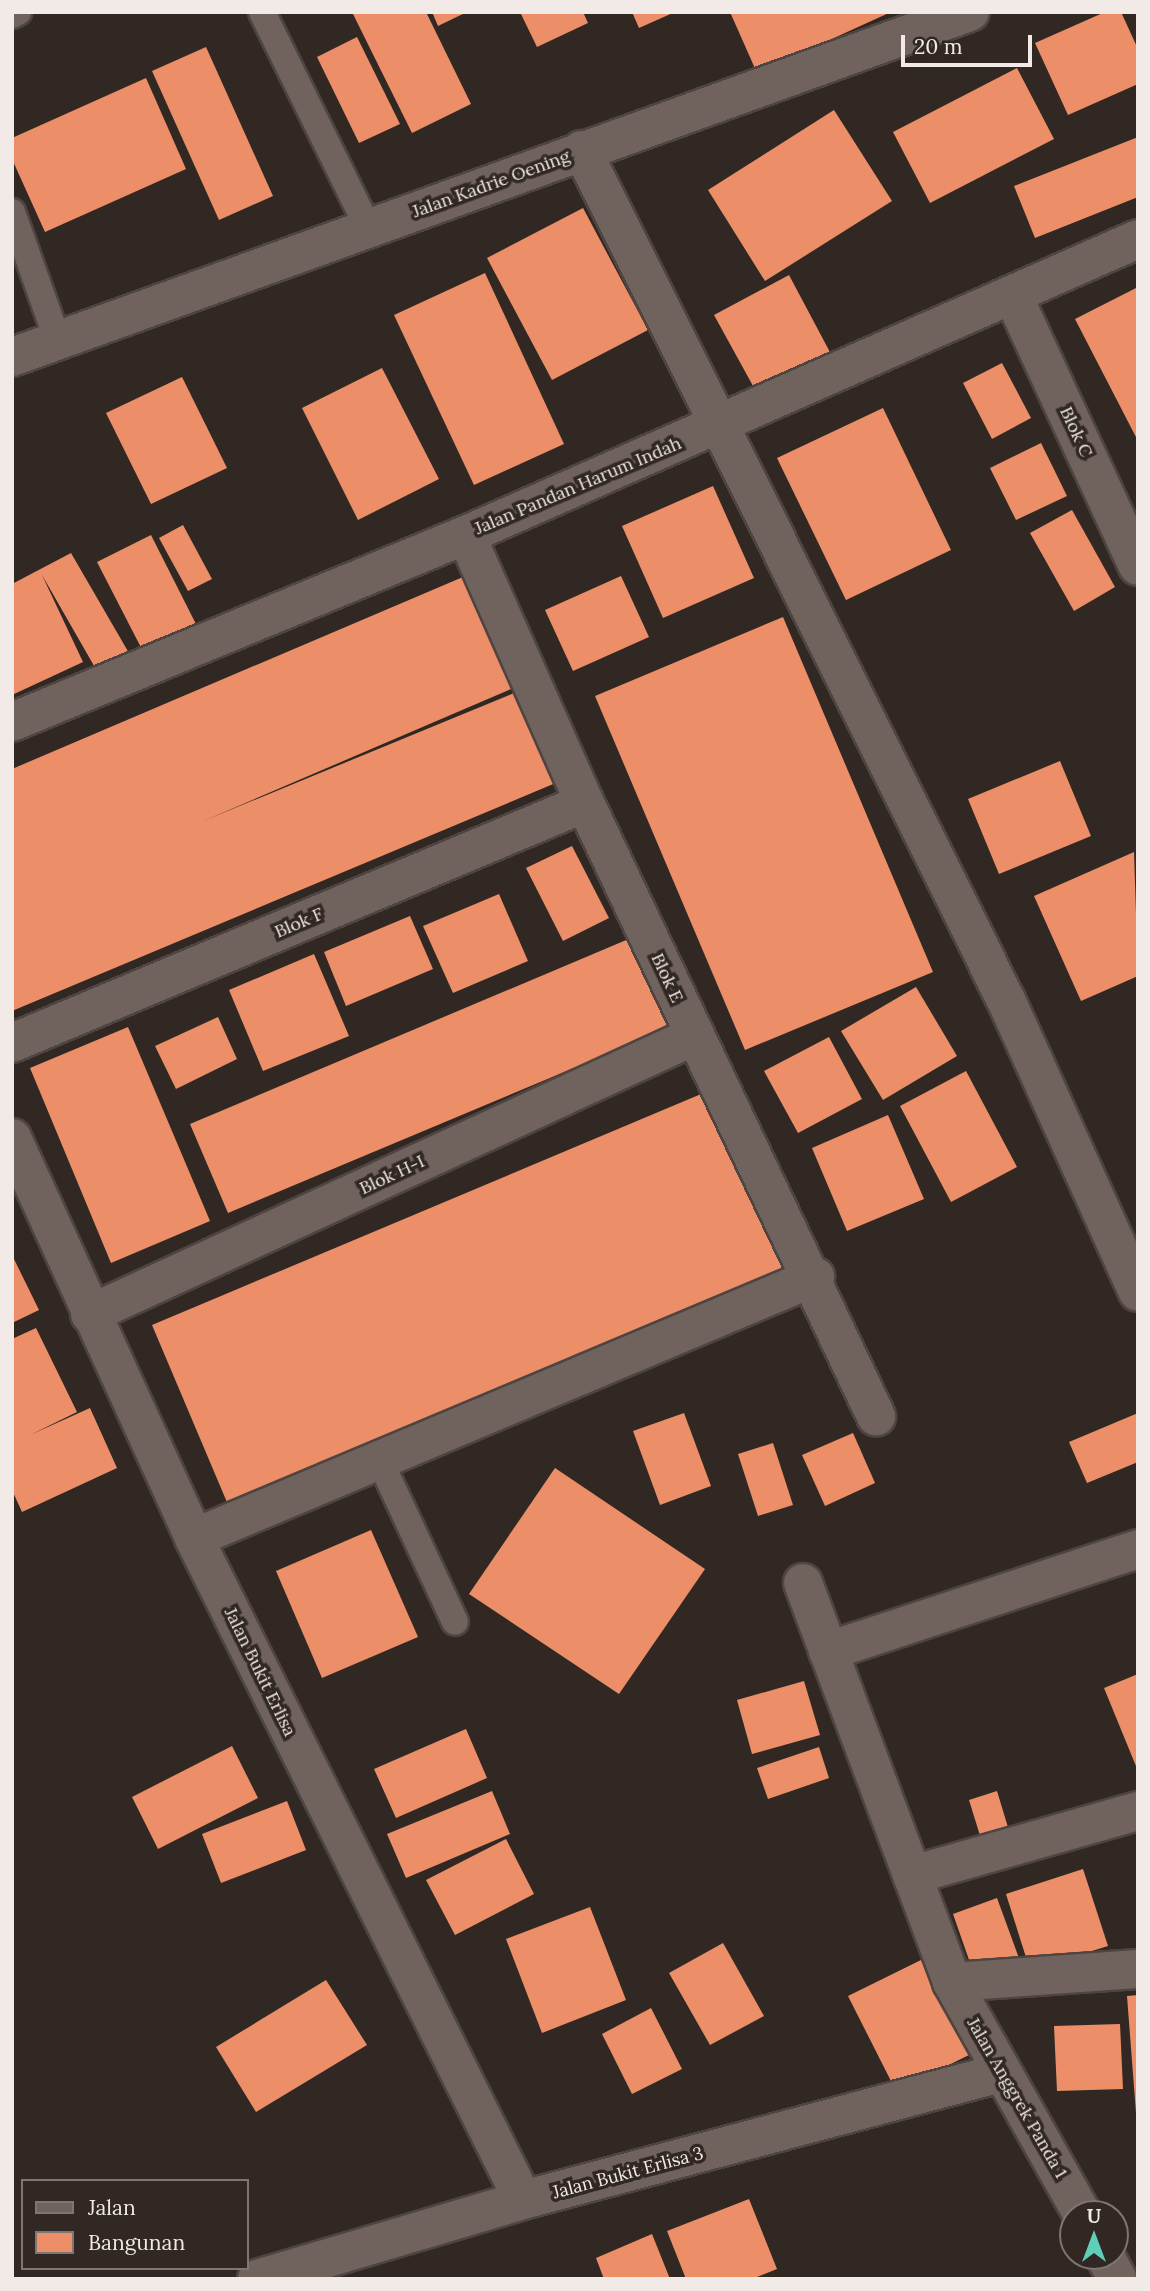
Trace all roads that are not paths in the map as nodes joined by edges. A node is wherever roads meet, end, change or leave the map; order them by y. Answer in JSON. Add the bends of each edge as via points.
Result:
{"nodes":[{"id":1,"x":18,"y":12,"type":"edge"},
{"id":2,"x":262,"y":12,"type":"edge"},
{"id":3,"x":970,"y":12,"type":"edge"},
{"id":4,"x":12,"y":15,"type":"edge"},
{"id":5,"x":582,"y":150,"type":"junction"},
{"id":6,"x":12,"y":212,"type":"edge"},
{"id":7,"x":369,"y":229,"type":"junction"},
{"id":8,"x":1138,"y":239,"type":"edge"},
{"id":9,"x":1014,"y":298,"type":"junction"},
{"id":10,"x":58,"y":341,"type":"junction"},
{"id":11,"x":12,"y":357,"type":"edge"},
{"id":12,"x":722,"y":424,"type":"junction"},
{"id":13,"x":466,"y":535,"type":"junction"},
{"id":14,"x":1138,"y":566,"type":"edge"},
{"id":15,"x":12,"y":722,"type":"edge"},
{"id":16,"x":585,"y":803,"type":"junction"},
{"id":17,"x":694,"y":1036,"type":"junction"},
{"id":18,"x":12,"y":1042,"type":"edge"},
{"id":19,"x":12,"y":1138,"type":"edge"},
{"id":20,"x":815,"y":1277,"type":"junction"},
{"id":21,"x":1138,"y":1292,"type":"edge"},
{"id":22,"x":90,"y":1314,"type":"junction"},
{"id":23,"x":876,"y":1416,"type":"dead end"},
{"id":24,"x":381,"y":1462,"type":"junction"},
{"id":25,"x":194,"y":1538,"type":"junction"},
{"id":26,"x":1138,"y":1549,"type":"edge"},
{"id":27,"x":803,"y":1583,"type":"dead end"},
{"id":28,"x":455,"y":1622,"type":"dead end"},
{"id":29,"x":828,"y":1651,"type":"junction"},
{"id":30,"x":1138,"y":1811,"type":"edge"},
{"id":31,"x":912,"y":1875,"type":"junction"},
{"id":32,"x":1138,"y":1969,"type":"edge"},
{"id":33,"x":952,"y":1982,"type":"junction"},
{"id":34,"x":1000,"y":2073,"type":"junction"},
{"id":35,"x":523,"y":2200,"type":"junction"},
{"id":36,"x":1074,"y":2200,"type":"edge"},
{"id":37,"x":257,"y":2279,"type":"edge"}],
"edges":[{"from":1,"to":4,"type":"lane"},
{"from":2,"to":7,"type":"lane"},
{"from":3,"to":5,"type":"street","name":"Jalan Kadrie Oening"},
{"from":5,"to":7,"type":"street","name":"Jalan Kadrie Oening"},
{"from":5,"to":12,"type":"street"},
{"from":6,"to":10,"type":"lane"},
{"from":7,"to":10,"type":"street","name":"Jalan Kadrie Oening"},
{"from":8,"to":9,"type":"street","name":"Jalan Pandan Harum Indah"},
{"from":9,"to":12,"type":"street","name":"Jalan Pandan Harum Indah"},
{"from":9,"to":14,"type":"street","name":"Blok C"},
{"from":10,"to":11,"type":"street","name":"Jalan Kadrie Oening"},
{"from":12,"to":13,"type":"street","name":"Jalan Pandan Harum Indah"},
{"from":12,"to":21,"type":"street","via":[[1006,1000]]},
{"from":13,"to":15,"type":"street","name":"Jalan Pandan Harum Indah"},
{"from":13,"to":16,"type":"street","name":"Blok E"},
{"from":16,"to":17,"type":"street","name":"Blok E"},
{"from":16,"to":18,"type":"street","name":"Blok F"},
{"from":17,"to":20,"type":"street","name":"Blok E"},
{"from":17,"to":22,"type":"street","name":"Blok H-I"},
{"from":19,"to":22,"type":"street","name":"Jalan Bukit Erlisa"},
{"from":20,"to":23,"type":"street","name":"Blok E"},
{"from":20,"to":24,"type":"street"},
{"from":22,"to":25,"type":"street","name":"Jalan Bukit Erlisa"},
{"from":24,"to":25,"type":"street"},
{"from":24,"to":28,"type":"lane"},
{"from":25,"to":35,"type":"street","name":"Jalan Bukit Erlisa"},
{"from":26,"to":29,"type":"street"},
{"from":27,"to":29,"type":"street","name":"Jalan Anggrek Panda 1"},
{"from":29,"to":31,"type":"street","name":"Jalan Anggrek Panda 1"},
{"from":30,"to":31,"type":"street"},
{"from":31,"to":33,"type":"street","name":"Jalan Anggrek Panda 1"},
{"from":32,"to":33,"type":"street"},
{"from":33,"to":34,"type":"street","name":"Jalan Anggrek Panda 1"},
{"from":34,"to":35,"type":"street","name":"Jalan Bukit Erlisa 3"},
{"from":34,"to":36,"type":"street","name":"Jalan Anggrek Panda 1"},
{"from":35,"to":37,"type":"street","name":"Jalan Bukit Erlisa 3"}]}
